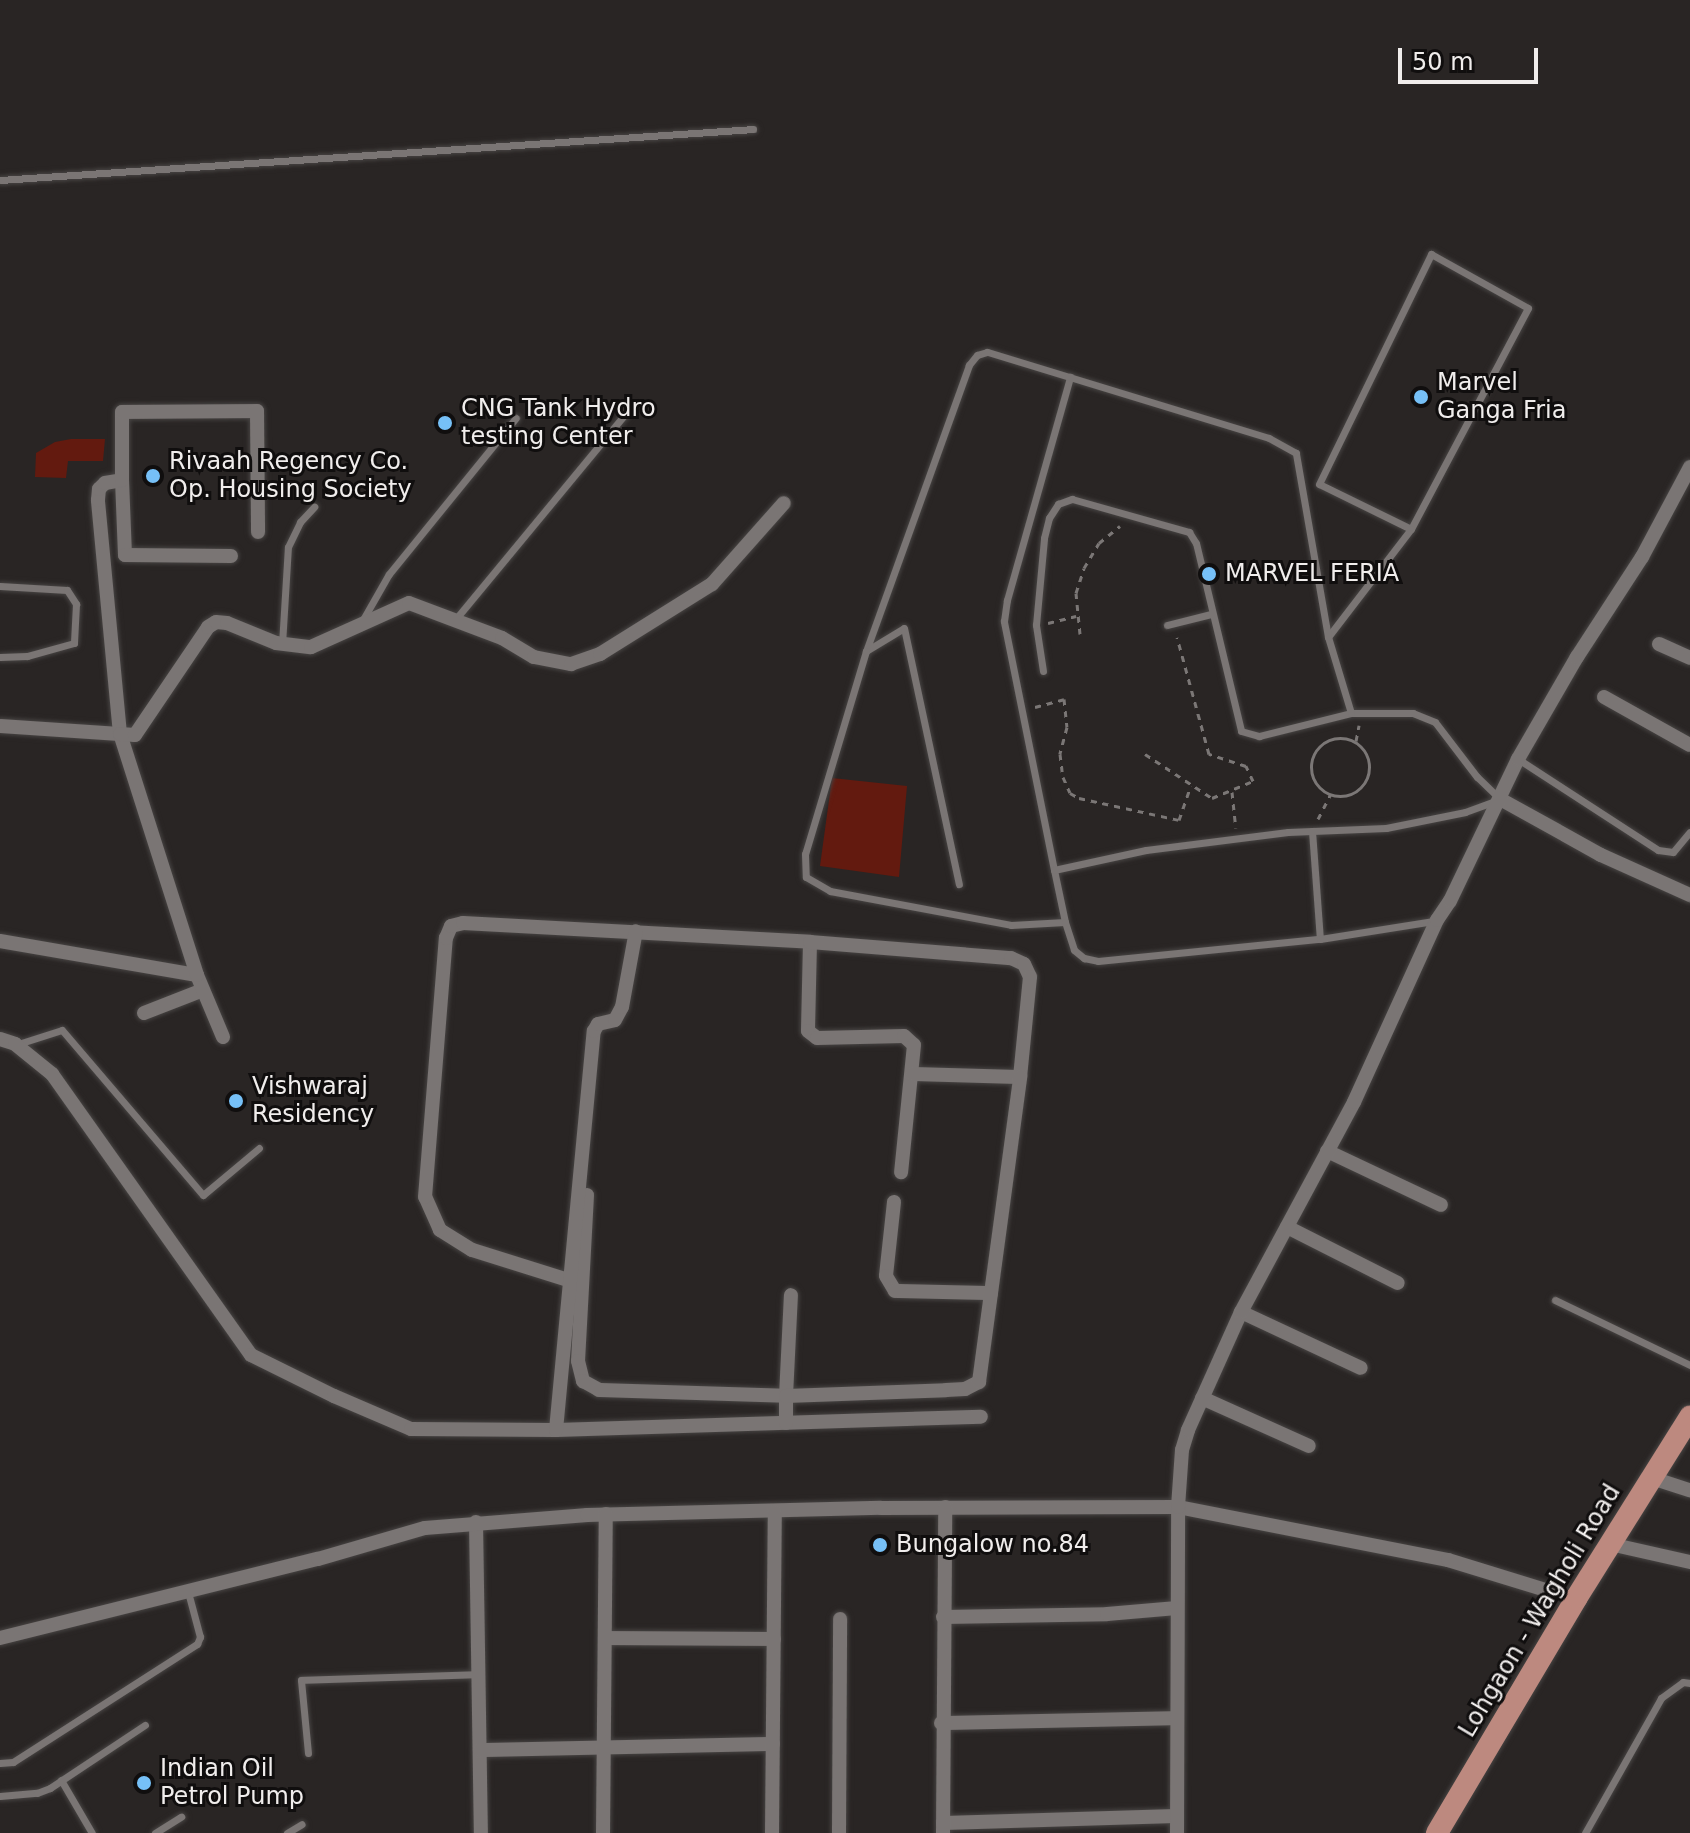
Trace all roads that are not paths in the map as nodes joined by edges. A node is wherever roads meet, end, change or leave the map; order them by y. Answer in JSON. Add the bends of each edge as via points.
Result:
{"nodes":[{"id":1,"x":753,"y":129,"type":"dead end"},
{"id":2,"x":0,"y":180,"type":"edge"},
{"id":3,"x":1070,"y":377,"type":"junction"},
{"id":4,"x":631,"y":407,"type":"dead end"},
{"id":5,"x":516,"y":418,"type":"dead end"},
{"id":6,"x":1690,"y":467,"type":"edge"},
{"id":7,"x":122,"y":480,"type":"junction"},
{"id":8,"x":784,"y":503,"type":"dead end"},
{"id":9,"x":314,"y":507,"type":"dead end"},
{"id":10,"x":1411,"y":529,"type":"junction"},
{"id":11,"x":258,"y":532,"type":"dead end"},
{"id":12,"x":231,"y":556,"type":"dead end"},
{"id":13,"x":0,"y":586,"type":"edge"},
{"id":14,"x":1211,"y":614,"type":"junction"},
{"id":15,"x":454,"y":621,"type":"junction"},
{"id":16,"x":360,"y":625,"type":"junction"},
{"id":17,"x":1167,"y":625,"type":"road end"},
{"id":18,"x":1328,"y":637,"type":"junction"},
{"id":19,"x":282,"y":644,"type":"junction"},
{"id":20,"x":1659,"y":644,"type":"dead end"},
{"id":21,"x":866,"y":651,"type":"junction"},
{"id":22,"x":0,"y":657,"type":"edge"},
{"id":23,"x":1690,"y":658,"type":"edge"},
{"id":24,"x":1043,"y":671,"type":"dead end"},
{"id":25,"x":1604,"y":697,"type":"dead end"},
{"id":26,"x":1351,"y":713,"type":"junction"},
{"id":27,"x":0,"y":726,"type":"edge"},
{"id":28,"x":120,"y":734,"type":"junction"},
{"id":29,"x":1690,"y":745,"type":"edge"},
{"id":30,"x":1518,"y":759,"type":"junction"},
{"id":31,"x":1500,"y":799,"type":"junction"},
{"id":32,"x":1312,"y":831,"type":"junction"},
{"id":33,"x":1690,"y":832,"type":"edge"},
{"id":34,"x":1054,"y":870,"type":"junction"},
{"id":35,"x":959,"y":884,"type":"dead end"},
{"id":36,"x":1690,"y":895,"type":"edge"},
{"id":37,"x":1437,"y":920,"type":"junction"},
{"id":38,"x":1065,"y":922,"type":"junction"},
{"id":39,"x":636,"y":931,"type":"junction"},
{"id":40,"x":1320,"y":939,"type":"junction"},
{"id":41,"x":0,"y":941,"type":"edge"},
{"id":42,"x":810,"y":942,"type":"junction"},
{"id":43,"x":197,"y":975,"type":"junction"},
{"id":44,"x":203,"y":990,"type":"junction"},
{"id":45,"x":144,"y":1013,"type":"dead end"},
{"id":46,"x":223,"y":1037,"type":"dead end"},
{"id":47,"x":0,"y":1039,"type":"edge"},
{"id":48,"x":15,"y":1044,"type":"junction"},
{"id":49,"x":912,"y":1074,"type":"junction"},
{"id":50,"x":1020,"y":1077,"type":"junction"},
{"id":51,"x":259,"y":1148,"type":"dead end"},
{"id":52,"x":1327,"y":1151,"type":"junction"},
{"id":53,"x":901,"y":1172,"type":"dead end"},
{"id":54,"x":587,"y":1195,"type":"dead end"},
{"id":55,"x":894,"y":1202,"type":"dead end"},
{"id":56,"x":1441,"y":1205,"type":"dead end"},
{"id":57,"x":1287,"y":1227,"type":"junction"},
{"id":58,"x":568,"y":1280,"type":"junction"},
{"id":59,"x":1398,"y":1283,"type":"dead end"},
{"id":60,"x":991,"y":1293,"type":"junction"},
{"id":61,"x":791,"y":1295,"type":"dead end"},
{"id":62,"x":1555,"y":1300,"type":"dead end"},
{"id":63,"x":1241,"y":1312,"type":"junction"},
{"id":64,"x":1690,"y":1365,"type":"edge"},
{"id":65,"x":1361,"y":1368,"type":"dead end"},
{"id":66,"x":786,"y":1396,"type":"junction"},
{"id":67,"x":1202,"y":1398,"type":"junction"},
{"id":68,"x":981,"y":1417,"type":"dead end"},
{"id":69,"x":1690,"y":1417,"type":"edge"},
{"id":70,"x":786,"y":1423,"type":"junction"},
{"id":71,"x":556,"y":1430,"type":"junction"},
{"id":72,"x":1309,"y":1446,"type":"dead end"},
{"id":73,"x":1652,"y":1478,"type":"junction"},
{"id":74,"x":1690,"y":1490,"type":"edge"},
{"id":75,"x":945,"y":1507,"type":"junction"},
{"id":76,"x":1178,"y":1507,"type":"junction"},
{"id":77,"x":775,"y":1512,"type":"junction"},
{"id":78,"x":606,"y":1514,"type":"junction"},
{"id":79,"x":476,"y":1522,"type":"junction"},
{"id":80,"x":1610,"y":1544,"type":"junction"},
{"id":81,"x":1690,"y":1562,"type":"edge"},
{"id":82,"x":188,"y":1589,"type":"junction"},
{"id":83,"x":1549,"y":1591,"type":"dead end"},
{"id":84,"x":1177,"y":1608,"type":"junction"},
{"id":85,"x":943,"y":1617,"type":"junction"},
{"id":86,"x":840,"y":1619,"type":"dead end"},
{"id":87,"x":0,"y":1638,"type":"edge"},
{"id":88,"x":605,"y":1638,"type":"junction"},
{"id":89,"x":774,"y":1639,"type":"junction"},
{"id":90,"x":479,"y":1674,"type":"junction"},
{"id":91,"x":1690,"y":1683,"type":"edge"},
{"id":92,"x":1176,"y":1718,"type":"junction"},
{"id":93,"x":941,"y":1723,"type":"junction"},
{"id":94,"x":145,"y":1725,"type":"dead end"},
{"id":95,"x":773,"y":1744,"type":"junction"},
{"id":96,"x":604,"y":1749,"type":"junction"},
{"id":97,"x":480,"y":1750,"type":"junction"},
{"id":98,"x":308,"y":1753,"type":"dead end"},
{"id":99,"x":0,"y":1763,"type":"edge"},
{"id":100,"x":61,"y":1780,"type":"junction"},
{"id":101,"x":0,"y":1796,"type":"edge"},
{"id":102,"x":1177,"y":1816,"type":"junction"},
{"id":103,"x":181,"y":1817,"type":"dead end"},
{"id":104,"x":302,"y":1824,"type":"dead end"},
{"id":105,"x":943,"y":1828,"type":"edge"},
{"id":106,"x":92,"y":1833,"type":"edge"},
{"id":107,"x":155,"y":1833,"type":"edge"},
{"id":108,"x":287,"y":1833,"type":"edge"},
{"id":109,"x":481,"y":1833,"type":"edge"},
{"id":110,"x":603,"y":1833,"type":"edge"},
{"id":111,"x":772,"y":1833,"type":"edge"},
{"id":112,"x":839,"y":1833,"type":"edge"},
{"id":113,"x":1177,"y":1833,"type":"edge"},
{"id":114,"x":1437,"y":1833,"type":"edge"},
{"id":115,"x":1585,"y":1833,"type":"edge"}],
"edges":[{"from":1,"to":2,"type":"lane"},
{"from":3,"to":18,"type":"lane","via":[[1269,438],[1296,453]]},
{"from":3,"to":21,"type":"lane","via":[[987,352],[969,365]]},
{"from":3,"to":34,"type":"lane","via":[[1004,621]]},
{"from":4,"to":15,"type":"lane"},
{"from":5,"to":16,"type":"lane","via":[[389,574]]},
{"from":6,"to":30,"type":"street","via":[[1642,557]]},
{"from":7,"to":11,"type":"street","via":[[122,412],[257,411]]},
{"from":7,"to":12,"type":"street","via":[[125,555]]},
{"from":7,"to":28,"type":"street","via":[[105,483],[98,500]]},
{"from":8,"to":15,"type":"street","via":[[712,584],[600,654],[571,664],[550,661]]},
{"from":9,"to":19,"type":"lane","via":[[288,547]]},
{"from":10,"to":10,"type":"lane","via":[[1528,308],[1431,254],[1319,484]]},
{"from":10,"to":18,"type":"lane"},
{"from":13,"to":22,"type":"lane","via":[[67,590],[76,604],[74,643],[27,656]]},
{"from":14,"to":17,"type":"lane"},
{"from":14,"to":24,"type":"lane","via":[[1189,532],[1072,499],[1058,504],[1046,528],[1036,625]]},
{"from":14,"to":26,"type":"lane","via":[[1241,731],[1259,736]]},
{"from":15,"to":16,"type":"street","via":[[409,603]]},
{"from":16,"to":19,"type":"street","via":[[324,644]]},
{"from":18,"to":26,"type":"lane"},
{"from":19,"to":28,"type":"street","via":[[216,622],[135,735]]},
{"from":20,"to":23,"type":"street"},
{"from":21,"to":35,"type":"lane","via":[[904,628]]},
{"from":21,"to":38,"type":"lane","via":[[805,854],[806,877],[830,891],[1011,925]]},
{"from":25,"to":29,"type":"street"},
{"from":26,"to":31,"type":"lane","via":[[1413,713],[1435,722]]},
{"from":27,"to":28,"type":"street"},
{"from":28,"to":43,"type":"street"},
{"from":30,"to":31,"type":"street"},
{"from":30,"to":33,"type":"lane","via":[[1658,850],[1673,852]]},
{"from":31,"to":32,"type":"lane","via":[[1386,828]]},
{"from":31,"to":36,"type":"street","via":[[1601,855]]},
{"from":31,"to":37,"type":"street"},
{"from":32,"to":34,"type":"lane","via":[[1146,850]]},
{"from":32,"to":40,"type":"lane"},
{"from":34,"to":38,"type":"lane"},
{"from":37,"to":40,"type":"lane"},
{"from":37,"to":52,"type":"street"},
{"from":38,"to":40,"type":"lane","via":[[1074,950],[1098,961]]},
{"from":39,"to":42,"type":"street"},
{"from":39,"to":58,"type":"street","via":[[622,1007],[615,1020],[598,1024],[594,1031]]},
{"from":39,"to":58,"type":"street","via":[[463,923],[451,926],[446,938],[425,1197],[440,1230],[472,1250]]},
{"from":41,"to":43,"type":"street"},
{"from":42,"to":49,"type":"street","via":[[808,1031],[817,1038],[910,1038]]},
{"from":42,"to":50,"type":"street","via":[[1011,958],[1024,964],[1030,977]]},
{"from":43,"to":44,"type":"street"},
{"from":44,"to":45,"type":"street"},
{"from":44,"to":46,"type":"street"},
{"from":47,"to":48,"type":"street"},
{"from":48,"to":51,"type":"lane","via":[[62,1030],[203,1195]]},
{"from":48,"to":71,"type":"street","via":[[52,1074],[251,1355],[411,1429]]},
{"from":49,"to":50,"type":"street"},
{"from":49,"to":53,"type":"street"},
{"from":50,"to":60,"type":"street"},
{"from":52,"to":56,"type":"street"},
{"from":52,"to":57,"type":"street"},
{"from":54,"to":66,"type":"street","via":[[578,1326],[583,1381],[599,1390]]},
{"from":55,"to":60,"type":"street","via":[[886,1276],[895,1291]]},
{"from":57,"to":59,"type":"street"},
{"from":57,"to":63,"type":"street"},
{"from":58,"to":71,"type":"street"},
{"from":60,"to":66,"type":"street","via":[[979,1382],[965,1389]]},
{"from":61,"to":66,"type":"street"},
{"from":62,"to":64,"type":"lane"},
{"from":63,"to":65,"type":"street"},
{"from":63,"to":67,"type":"street"},
{"from":66,"to":70,"type":"street"},
{"from":67,"to":72,"type":"street"},
{"from":67,"to":76,"type":"street","via":[[1182,1450]]},
{"from":68,"to":70,"type":"street"},
{"from":69,"to":73,"type":"main road","name":"Lohgaon - Wagholi Road"},
{"from":70,"to":71,"type":"street"},
{"from":73,"to":74,"type":"street"},
{"from":73,"to":80,"type":"main road","name":"Lohgaon - Wagholi Road"},
{"from":75,"to":76,"type":"street"},
{"from":75,"to":77,"type":"street"},
{"from":75,"to":85,"type":"street"},
{"from":76,"to":83,"type":"street","via":[[1448,1560]]},
{"from":76,"to":84,"type":"street"},
{"from":77,"to":78,"type":"street"},
{"from":77,"to":89,"type":"street"},
{"from":78,"to":79,"type":"street"},
{"from":78,"to":88,"type":"street"},
{"from":79,"to":82,"type":"street","via":[[425,1528]]},
{"from":79,"to":90,"type":"street"},
{"from":80,"to":81,"type":"street"},
{"from":80,"to":114,"type":"main road","name":"Lohgaon - Wagholi Road"},
{"from":82,"to":87,"type":"street"},
{"from":82,"to":99,"type":"lane","via":[[200,1637],[197,1644],[13,1762]]},
{"from":84,"to":85,"type":"street"},
{"from":84,"to":92,"type":"street"},
{"from":85,"to":93,"type":"street"},
{"from":86,"to":112,"type":"street"},
{"from":88,"to":89,"type":"street"},
{"from":88,"to":96,"type":"street"},
{"from":89,"to":95,"type":"street"},
{"from":90,"to":97,"type":"street"},
{"from":90,"to":98,"type":"lane","via":[[301,1680]]},
{"from":91,"to":115,"type":"lane","via":[[1683,1682],[1661,1698]]},
{"from":92,"to":93,"type":"street"},
{"from":92,"to":102,"type":"street"},
{"from":93,"to":105,"type":"street"},
{"from":94,"to":100,"type":"lane"},
{"from":95,"to":96,"type":"street"},
{"from":95,"to":111,"type":"street"},
{"from":96,"to":97,"type":"street"},
{"from":96,"to":110,"type":"street"},
{"from":97,"to":109,"type":"street"},
{"from":100,"to":101,"type":"lane","via":[[37,1793]]},
{"from":100,"to":106,"type":"lane"},
{"from":102,"to":105,"type":"street"},
{"from":102,"to":113,"type":"street"},
{"from":103,"to":107,"type":"lane"},
{"from":104,"to":108,"type":"lane"}]}
